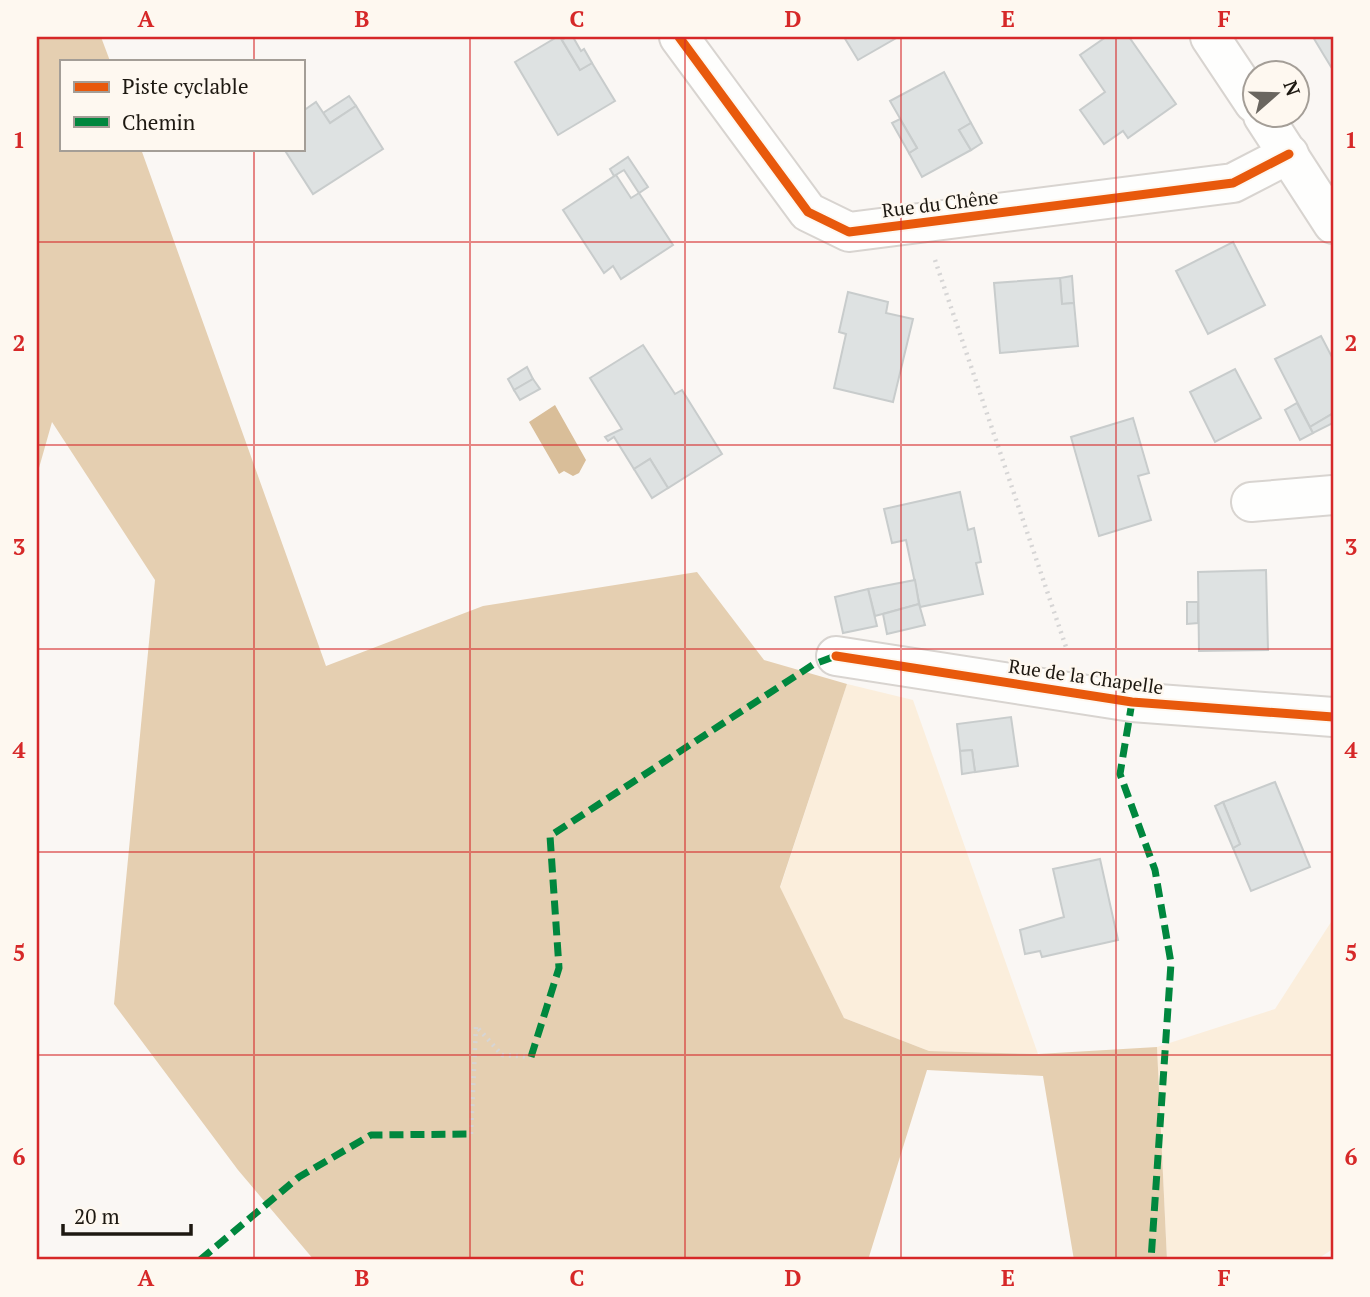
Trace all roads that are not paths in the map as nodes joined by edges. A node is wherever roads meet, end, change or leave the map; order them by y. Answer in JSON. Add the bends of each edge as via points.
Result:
{"nodes":[{"id":1,"x":679,"y":37,"type":"edge"},
{"id":2,"x":1210,"y":37,"type":"edge"},
{"id":3,"x":1240,"y":81,"type":"edge"},
{"id":4,"x":1273,"y":130,"type":"edge"},
{"id":5,"x":1289,"y":154,"type":"junction"},
{"id":6,"x":1333,"y":224,"type":"edge"},
{"id":7,"x":1333,"y":495,"type":"edge"},
{"id":8,"x":1251,"y":502,"type":"dead end"},
{"id":9,"x":836,"y":656,"type":"dead end"},
{"id":10,"x":1333,"y":717,"type":"edge"}],
"edges":[{"from":1,"to":5,"type":"street","name":"Rue du Chêne","via":[[808,212],[849,232],[1233,183]]},
{"from":2,"to":3,"type":"street"},
{"from":4,"to":5,"type":"street"},
{"from":5,"to":6,"type":"street"},
{"from":7,"to":8,"type":"street"},
{"from":9,"to":10,"type":"street","name":"Rue de la Chapelle","via":[[1132,702]]}]}
